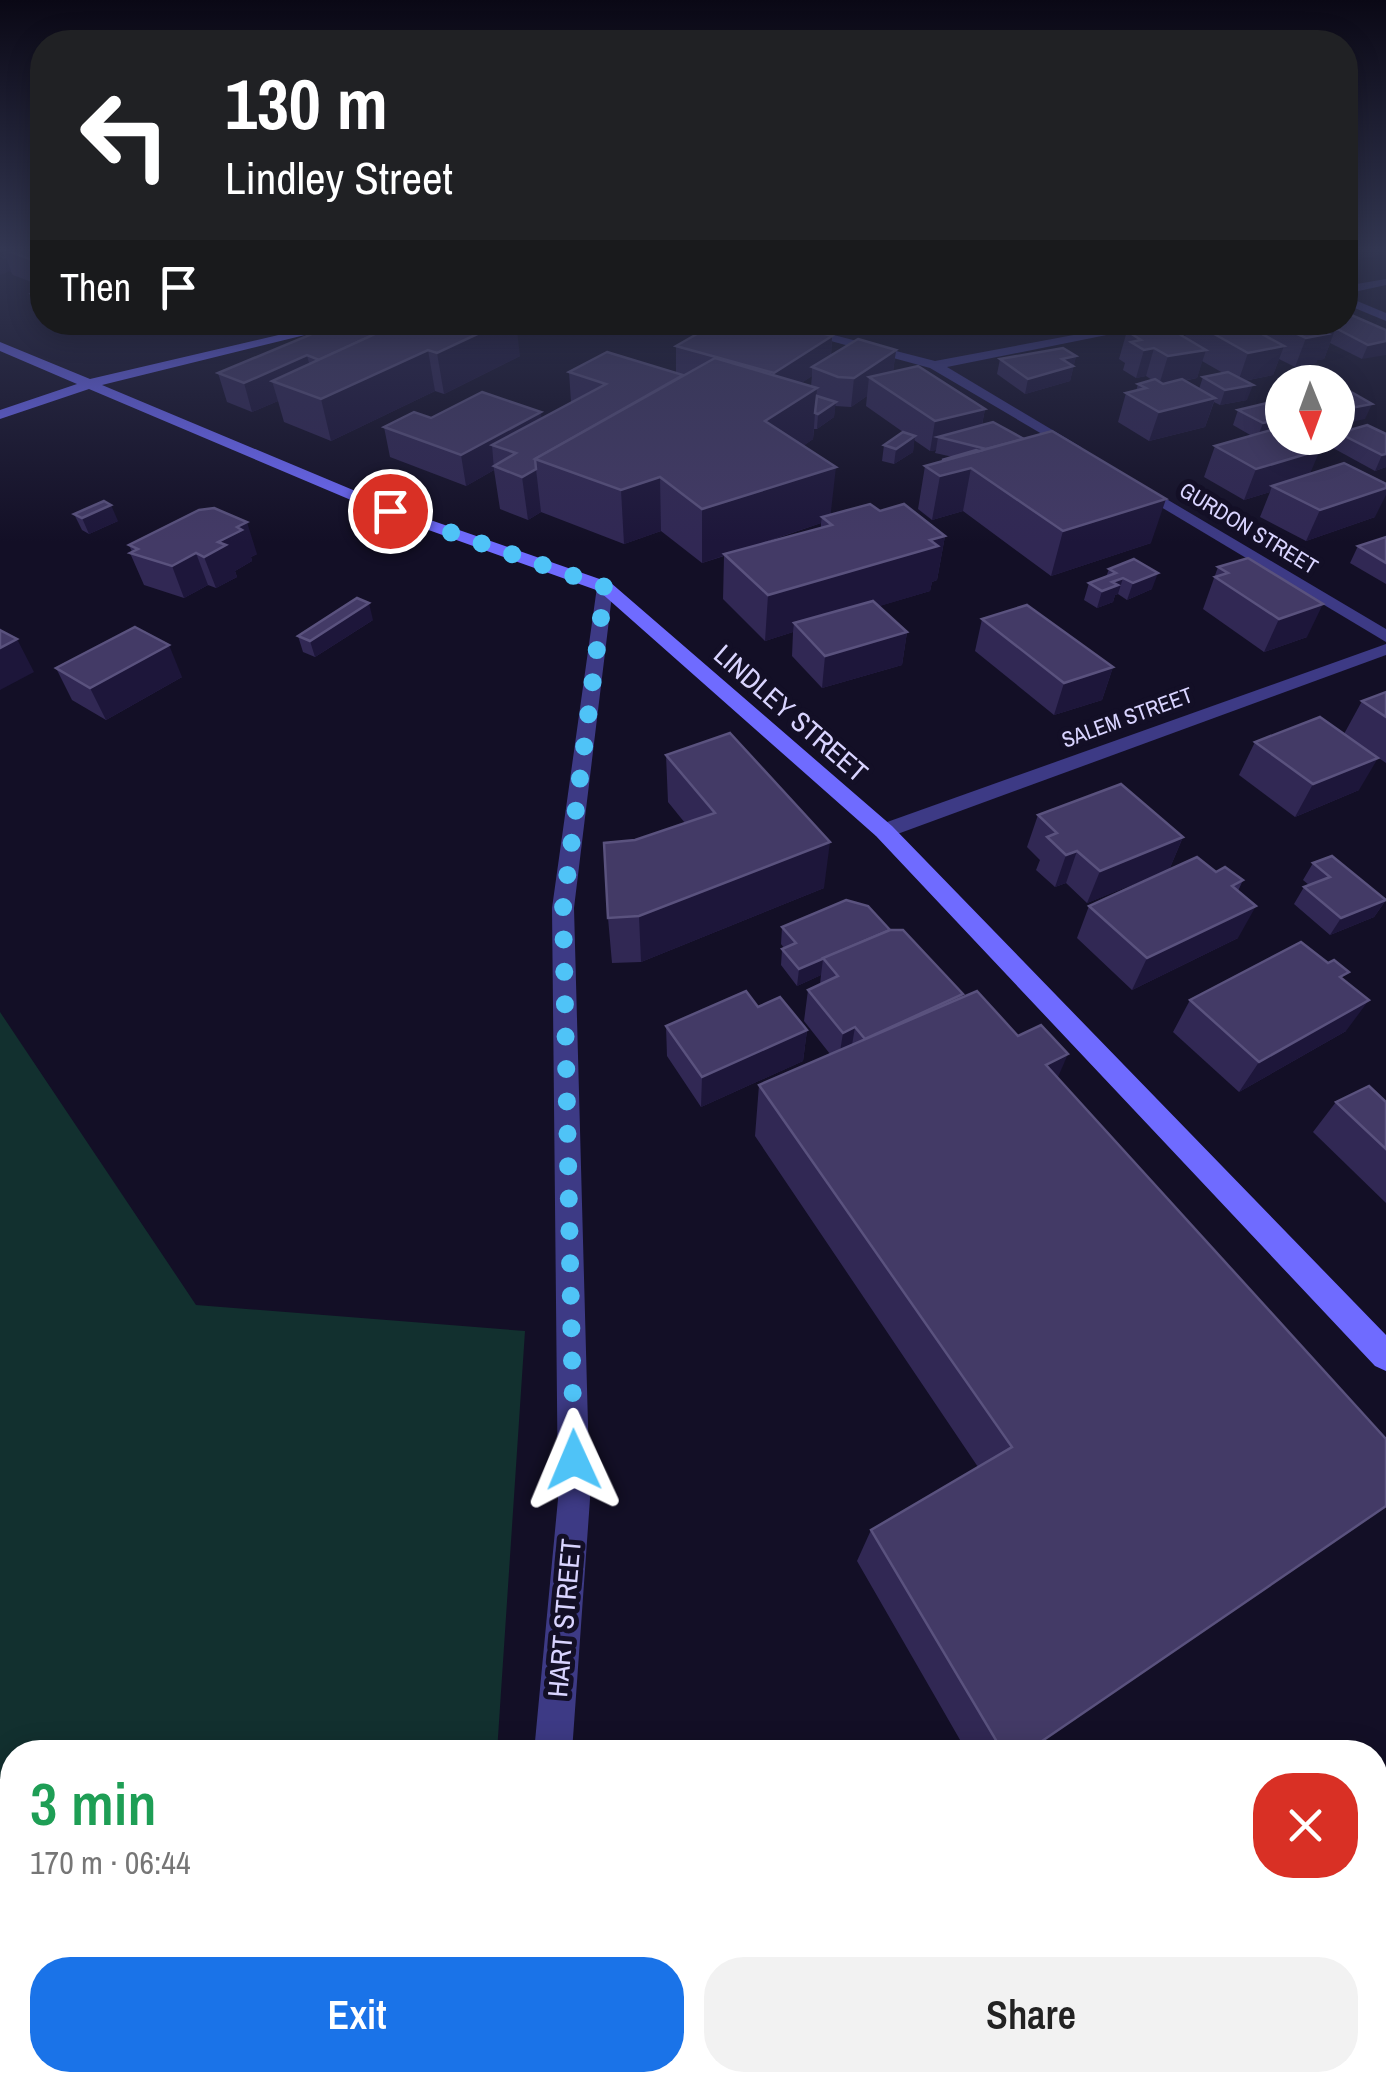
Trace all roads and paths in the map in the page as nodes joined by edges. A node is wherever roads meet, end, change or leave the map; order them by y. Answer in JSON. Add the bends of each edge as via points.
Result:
{"nodes":[{"id":1,"x":1,"y":347,"type":"edge"},
{"id":2,"x":247,"y":347,"type":"edge"},
{"id":3,"x":863,"y":347,"type":"edge"},
{"id":4,"x":1034,"y":347,"type":"edge"},
{"id":5,"x":935,"y":365,"type":"junction"},
{"id":6,"x":92,"y":383,"type":"junction"},
{"id":7,"x":0,"y":415,"type":"edge"},
{"id":8,"x":1085,"y":456,"type":"edge"},
{"id":9,"x":1119,"y":476,"type":"edge"},
{"id":10,"x":605,"y":587,"type":"junction"},
{"id":11,"x":1386,"y":638,"type":"edge"},
{"id":12,"x":1386,"y":649,"type":"edge"},
{"id":13,"x":884,"y":831,"type":"junction"},
{"id":14,"x":1386,"y":1356,"type":"edge"},
{"id":15,"x":554,"y":1740,"type":"edge"}],
"edges":[{"from":1,"to":6,"type":"main road","name":"LINDLEY STREET"},
{"from":2,"to":6,"type":"main road"},
{"from":3,"to":5,"type":"street"},
{"from":4,"to":5,"type":"street"},
{"from":5,"to":8,"type":"street"},
{"from":6,"to":7,"type":"main road"},
{"from":6,"to":10,"type":"main road","name":"LINDLEY STREET","via":[[390,511]]},
{"from":9,"to":11,"type":"street","name":"GURDON STREET"},
{"from":10,"to":13,"type":"main road","name":"LINDLEY STREET"},
{"from":10,"to":15,"type":"street","name":"HART STREET","via":[[563,908],[574,1499]]},
{"from":12,"to":13,"type":"street","name":"SALEM STREET"},
{"from":13,"to":14,"type":"main road","name":"LINDLEY STREET"}]}
